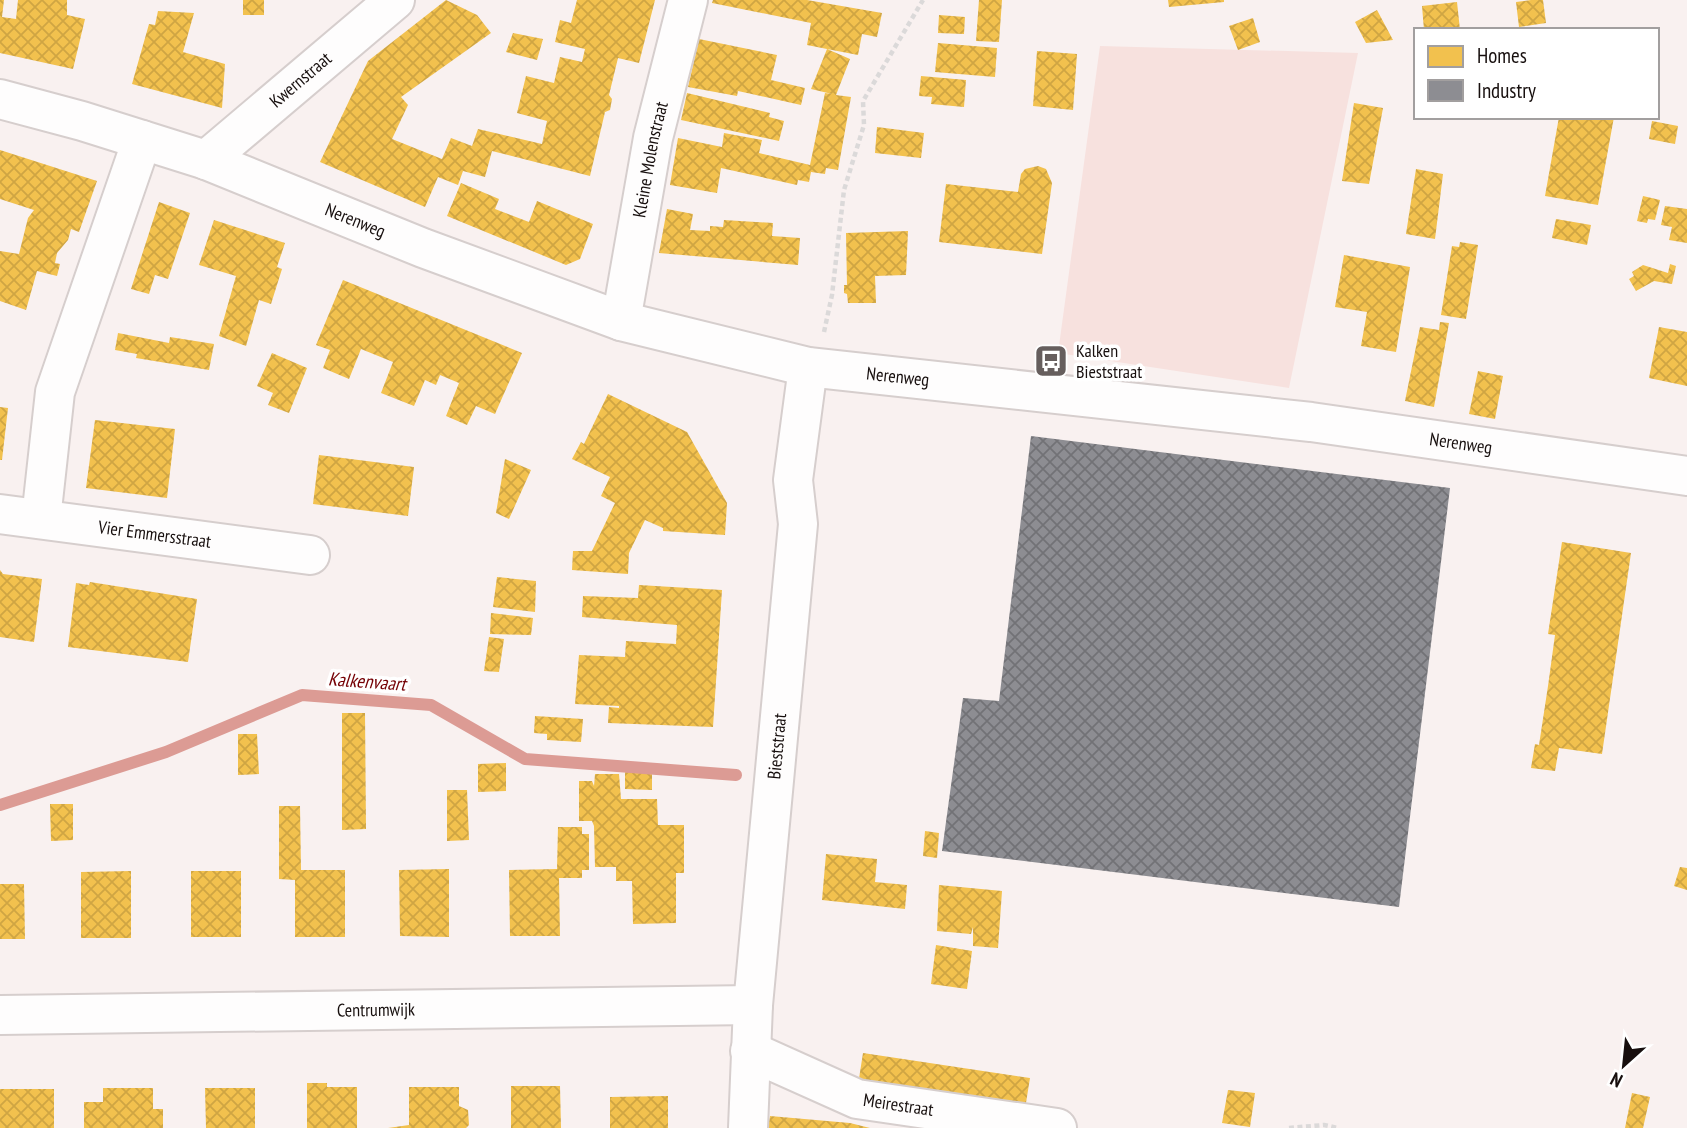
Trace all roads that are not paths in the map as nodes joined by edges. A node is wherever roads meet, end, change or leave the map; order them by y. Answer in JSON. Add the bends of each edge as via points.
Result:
{"nodes":[{"id":1,"x":395,"y":0,"type":"edge"},
{"id":2,"x":688,"y":0,"type":"edge"},
{"id":3,"x":0,"y":99,"type":"edge"},
{"id":4,"x":142,"y":140,"type":"junction"},
{"id":5,"x":206,"y":160,"type":"junction"},
{"id":6,"x":621,"y":321,"type":"junction"},
{"id":7,"x":808,"y":367,"type":"junction"},
{"id":8,"x":1687,"y":476,"type":"edge"},
{"id":9,"x":0,"y":514,"type":"edge"},
{"id":10,"x":41,"y":519,"type":"junction"},
{"id":11,"x":310,"y":555,"type":"dead end"},
{"id":12,"x":753,"y":1005,"type":"junction"},
{"id":13,"x":0,"y":1016,"type":"edge"},
{"id":14,"x":750,"y":1051,"type":"junction"},
{"id":15,"x":748,"y":1128,"type":"edge"},
{"id":16,"x":1057,"y":1128,"type":"edge"}],
"edges":[{"from":1,"to":5,"type":"street","name":"Kwernstraat"},
{"from":2,"to":6,"type":"street","name":"Kleine Molenstraat","via":[[653,138]]},
{"from":3,"to":4,"type":"street","name":"Nerenweg"},
{"from":4,"to":5,"type":"street","name":"Nerenweg"},
{"from":4,"to":10,"type":"street","via":[[55,392]]},
{"from":5,"to":6,"type":"street","name":"Nerenweg","via":[[423,248]]},
{"from":6,"to":7,"type":"street","name":"Nerenweg"},
{"from":7,"to":8,"type":"street","name":"Nerenweg","via":[[1311,422]]},
{"from":7,"to":12,"type":"street","name":"Bieststraat","via":[[793,480],[799,524]]},
{"from":9,"to":10,"type":"street","name":"Vier Emmersstraat"},
{"from":10,"to":11,"type":"street","name":"Vier Emmersstraat"},
{"from":12,"to":13,"type":"street","name":"Centrumwijk"},
{"from":12,"to":14,"type":"street","name":"Bieststraat"},
{"from":14,"to":15,"type":"street","name":"Bieststraat"},
{"from":14,"to":16,"type":"street","name":"Meirestraat","via":[[857,1099]]}]}
